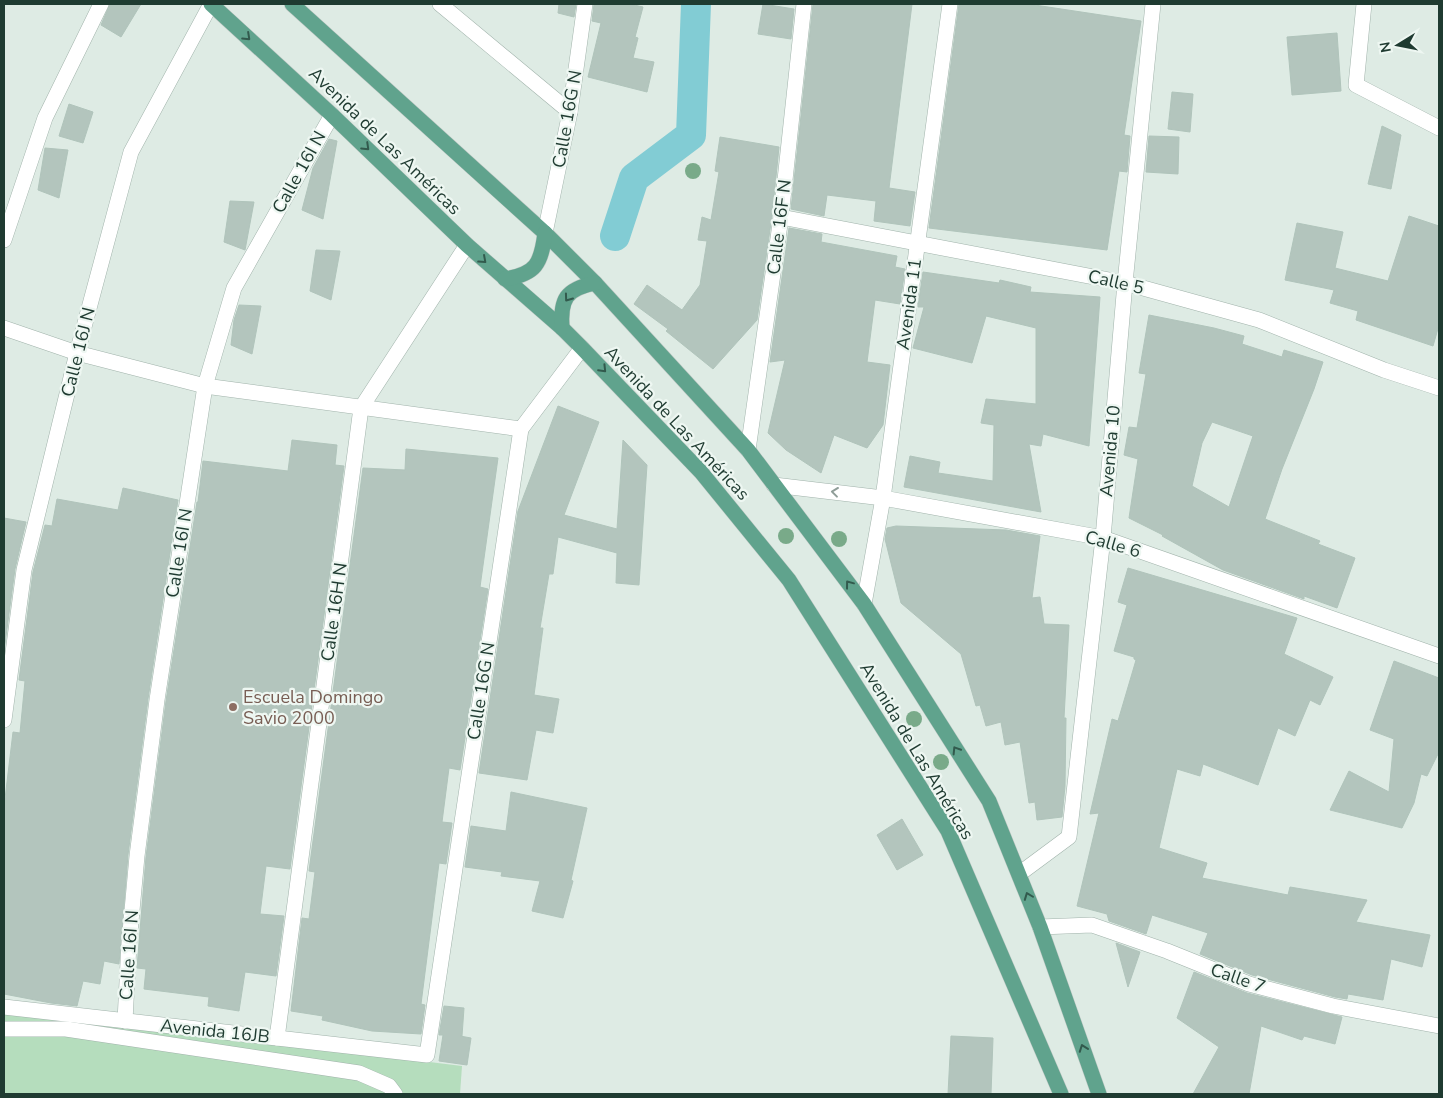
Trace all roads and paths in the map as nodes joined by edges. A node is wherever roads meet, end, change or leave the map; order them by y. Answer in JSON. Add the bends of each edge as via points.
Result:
{"nodes":[{"id":1,"x":101,"y":4,"type":"edge"},
{"id":2,"x":211,"y":4,"type":"edge"},
{"id":3,"x":292,"y":4,"type":"edge"},
{"id":4,"x":440,"y":4,"type":"edge"},
{"id":5,"x":585,"y":4,"type":"edge"},
{"id":6,"x":804,"y":4,"type":"edge"},
{"id":7,"x":950,"y":4,"type":"edge"},
{"id":8,"x":1152,"y":4,"type":"edge"},
{"id":9,"x":1364,"y":4,"type":"edge"},
{"id":10,"x":570,"y":112,"type":"junction"},
{"id":11,"x":332,"y":115,"type":"junction"},
{"id":12,"x":1439,"y":128,"type":"edge"},
{"id":13,"x":781,"y":217,"type":"junction"},
{"id":14,"x":545,"y":233,"type":"junction"},
{"id":15,"x":4,"y":240,"type":"edge"},
{"id":16,"x":918,"y":242,"type":"junction"},
{"id":17,"x":467,"y":245,"type":"junction"},
{"id":18,"x":504,"y":279,"type":"junction"},
{"id":19,"x":595,"y":282,"type":"junction"},
{"id":20,"x":1125,"y":283,"type":"junction"},
{"id":21,"x":4,"y":328,"type":"edge"},
{"id":22,"x":562,"y":328,"type":"junction"},
{"id":23,"x":582,"y":348,"type":"junction"},
{"id":24,"x":77,"y":354,"type":"junction"},
{"id":25,"x":205,"y":386,"type":"junction"},
{"id":26,"x":1439,"y":388,"type":"edge"},
{"id":27,"x":361,"y":408,"type":"junction"},
{"id":28,"x":520,"y":429,"type":"junction"},
{"id":29,"x":748,"y":450,"type":"junction"},
{"id":30,"x":774,"y":485,"type":"junction"},
{"id":31,"x":883,"y":498,"type":"junction"},
{"id":32,"x":1103,"y":538,"type":"junction"},
{"id":33,"x":864,"y":604,"type":"junction"},
{"id":34,"x":1439,"y":656,"type":"edge"},
{"id":35,"x":4,"y":720,"type":"edge"},
{"id":36,"x":1019,"y":874,"type":"junction"},
{"id":37,"x":1040,"y":927,"type":"junction"},
{"id":38,"x":4,"y":1007,"type":"edge"},
{"id":39,"x":125,"y":1021,"type":"junction"},
{"id":40,"x":1439,"y":1026,"type":"edge"},
{"id":41,"x":4,"y":1029,"type":"edge"},
{"id":42,"x":277,"y":1038,"type":"junction"},
{"id":43,"x":427,"y":1055,"type":"joint"},
{"id":44,"x":395,"y":1094,"type":"edge"},
{"id":45,"x":1061,"y":1094,"type":"edge"},
{"id":46,"x":1099,"y":1094,"type":"edge"}],
"edges":[{"from":1,"to":15,"type":"street","via":[[45,118]]},
{"from":2,"to":11,"type":"main road","name":"Avenida de Las Américas","one_way":true},
{"from":2,"to":24,"type":"street","name":"Calle 16J N","via":[[131,152]]},
{"from":3,"to":14,"type":"main road","name":"Avenida de Las Américas"},
{"from":4,"to":10,"type":"street"},
{"from":5,"to":10,"type":"street","name":"Calle 16G N"},
{"from":6,"to":13,"type":"street","name":"Calle 16F N"},
{"from":7,"to":16,"type":"street","name":"Avenida 11"},
{"from":8,"to":20,"type":"street","name":"Avenida 10"},
{"from":9,"to":12,"type":"street","via":[[1356,85]]},
{"from":10,"to":14,"type":"street","name":"Calle 16G N"},
{"from":11,"to":17,"type":"main road","name":"Avenida de Las Américas","one_way":true},
{"from":11,"to":25,"type":"street","name":"Calle 16I N","via":[[234,288]]},
{"from":13,"to":16,"type":"street","name":"Calle 5"},
{"from":13,"to":29,"type":"street","name":"Calle 16F N"},
{"from":14,"to":18,"type":"main road","via":[[537,264],[522,276]]},
{"from":14,"to":19,"type":"main road","name":"Avenida de Las Américas"},
{"from":16,"to":20,"type":"street","name":"Calle 5"},
{"from":16,"to":31,"type":"street","name":"Avenida 11"},
{"from":17,"to":18,"type":"main road","name":"Avenida de Las Américas","one_way":true},
{"from":17,"to":27,"type":"street","name":"Calle 16H N"},
{"from":18,"to":22,"type":"main road","name":"Avenida de Las Américas"},
{"from":19,"to":22,"type":"main road","one_way":true,"via":[[579,286],[566,296],[561,312]]},
{"from":19,"to":29,"type":"main road","name":"Avenida de Las Américas"},
{"from":20,"to":26,"type":"street","name":"Calle 5","via":[[1259,320],[1384,370]]},
{"from":20,"to":32,"type":"street","name":"Avenida 10"},
{"from":21,"to":24,"type":"street"},
{"from":22,"to":23,"type":"main road","name":"Avenida de Las Américas"},
{"from":23,"to":28,"type":"street","name":"Calle 16G N"},
{"from":23,"to":45,"type":"main road","name":"Avenida de Las Américas","one_way":true,"via":[[701,472],[800,597],[948,831]]},
{"from":24,"to":25,"type":"street"},
{"from":24,"to":35,"type":"street","name":"Calle 16J N","via":[[24,570]]},
{"from":25,"to":27,"type":"street"},
{"from":25,"to":39,"type":"street","name":"Calle 16I N","via":[[157,700],[137,856]]},
{"from":27,"to":28,"type":"street"},
{"from":27,"to":42,"type":"street","name":"Calle 16H N"},
{"from":28,"to":43,"type":"street","name":"Calle 16G N"},
{"from":29,"to":30,"type":"main road","name":"Avenida de Las Américas"},
{"from":31,"to":30,"type":"street","name":"Calle 6","one_way":true},
{"from":33,"to":30,"type":"main road","name":"Avenida de Las Américas","one_way":true},
{"from":31,"to":32,"type":"street","name":"Calle 6"},
{"from":31,"to":33,"type":"street","name":"Avenida 11"},
{"from":32,"to":34,"type":"street","name":"Calle 6"},
{"from":32,"to":36,"type":"street","name":"Avenida 10","via":[[1069,837]]},
{"from":36,"to":33,"type":"main road","name":"Avenida de Las Américas","one_way":true,"via":[[989,801]]},
{"from":37,"to":36,"type":"main road","name":"Avenida de Las Américas","one_way":true},
{"from":37,"to":40,"type":"street","name":"Calle 7","via":[[1092,925],[1249,984],[1333,1006]]},
{"from":46,"to":37,"type":"main road","name":"Avenida de Las Américas","one_way":true},
{"from":38,"to":39,"type":"street","name":"Avenida 16JB"},
{"from":39,"to":42,"type":"street","name":"Avenida 16JB"},
{"from":41,"to":44,"type":"street","via":[[66,1029],[359,1073],[389,1086]]},
{"from":42,"to":43,"type":"street","name":"Avenida 16JB"}]}
